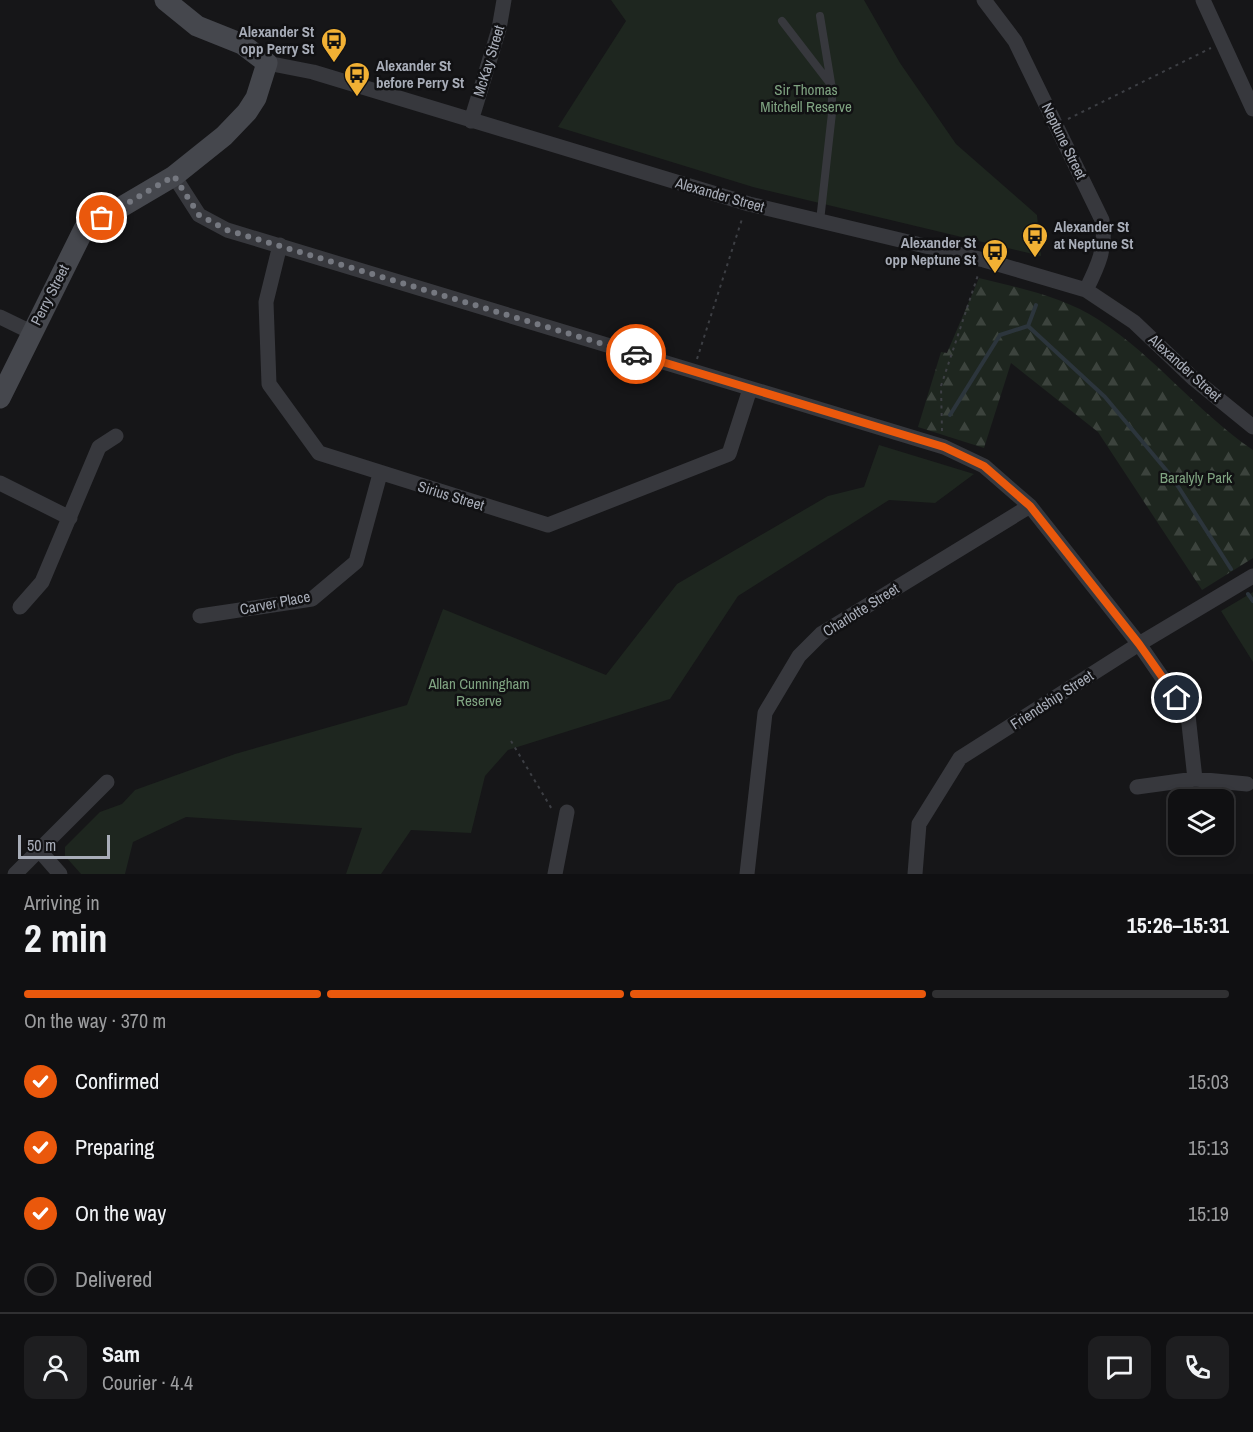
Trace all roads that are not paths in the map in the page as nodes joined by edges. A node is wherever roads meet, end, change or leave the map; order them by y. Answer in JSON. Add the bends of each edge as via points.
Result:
{"nodes":[{"id":1,"x":165,"y":0,"type":"edge"},
{"id":2,"x":504,"y":0,"type":"edge"},
{"id":3,"x":984,"y":0,"type":"edge"},
{"id":4,"x":1203,"y":0,"type":"edge"},
{"id":5,"x":820,"y":16,"type":"dead end"},
{"id":6,"x":782,"y":21,"type":"dead end"},
{"id":7,"x":267,"y":63,"type":"junction"},
{"id":8,"x":832,"y":86,"type":"junction"},
{"id":9,"x":1253,"y":109,"type":"edge"},
{"id":10,"x":471,"y":121,"type":"junction"},
{"id":11,"x":174,"y":176,"type":"junction"},
{"id":12,"x":820,"y":220,"type":"junction"},
{"id":13,"x":280,"y":245,"type":"junction"},
{"id":14,"x":1086,"y":290,"type":"junction"},
{"id":15,"x":0,"y":317,"type":"edge"},
{"id":16,"x":31,"y":332,"type":"junction"},
{"id":17,"x":750,"y":389,"type":"junction"},
{"id":18,"x":0,"y":398,"type":"edge"},
{"id":19,"x":1253,"y":427,"type":"edge"},
{"id":20,"x":116,"y":436,"type":"dead end"},
{"id":21,"x":380,"y":474,"type":"junction"},
{"id":22,"x":0,"y":483,"type":"edge"},
{"id":23,"x":1030,"y":506,"type":"junction"},
{"id":24,"x":70,"y":518,"type":"junction"},
{"id":25,"x":1253,"y":576,"type":"edge"},
{"id":26,"x":20,"y":607,"type":"dead end"},
{"id":27,"x":200,"y":616,"type":"dead end"},
{"id":28,"x":1139,"y":644,"type":"junction"},
{"id":29,"x":1195,"y":779,"type":"junction"},
{"id":30,"x":107,"y":782,"type":"dead end"},
{"id":31,"x":1247,"y":784,"type":"dead end"},
{"id":32,"x":1137,"y":787,"type":"dead end"},
{"id":33,"x":567,"y":812,"type":"dead end"},
{"id":34,"x":39,"y":850,"type":"junction"},
{"id":35,"x":15,"y":874,"type":"edge"},
{"id":36,"x":60,"y":874,"type":"edge"},
{"id":37,"x":555,"y":874,"type":"edge"},
{"id":38,"x":747,"y":874,"type":"edge"},
{"id":39,"x":915,"y":874,"type":"edge"}],
"edges":[{"from":1,"to":7,"type":"street","name":"Alexander Street","via":[[197,26],[242,44]]},
{"from":2,"to":10,"type":"street","name":"McKay Street","via":[[499,30]]},
{"from":3,"to":14,"type":"street","name":"Neptune Street","via":[[1015,41],[1102,220],[1102,254]]},
{"from":4,"to":9,"type":"street"},
{"from":5,"to":8,"type":"lane"},
{"from":6,"to":8,"type":"lane"},
{"from":7,"to":10,"type":"street","name":"Alexander Street","via":[[313,72]]},
{"from":7,"to":11,"type":"street","name":"Perry Street","via":[[247,112],[208,151]]},
{"from":8,"to":12,"type":"lane"},
{"from":10,"to":12,"type":"street","name":"Alexander Street","via":[[749,204]]},
{"from":11,"to":13,"type":"street","via":[[199,215],[214,224]]},
{"from":11,"to":16,"type":"street","name":"Perry Street","via":[[84,229]]},
{"from":12,"to":14,"type":"street","name":"Alexander Street","via":[[984,260]]},
{"from":13,"to":17,"type":"street"},
{"from":13,"to":21,"type":"street","name":"Sirius Street","via":[[266,302],[269,384],[319,453]]},
{"from":14,"to":19,"type":"street","name":"Alexander Street","via":[[1141,328],[1194,379]]},
{"from":15,"to":16,"type":"street"},
{"from":16,"to":18,"type":"street","name":"Perry Street"},
{"from":17,"to":21,"type":"street","name":"Sirius Street","via":[[729,454],[548,525]]},
{"from":17,"to":23,"type":"street","via":[[945,448],[984,466]]},
{"from":20,"to":24,"type":"street","via":[[99,447]]},
{"from":21,"to":27,"type":"street","name":"Carver Place","via":[[356,562],[312,599]]},
{"from":22,"to":24,"type":"street"},
{"from":23,"to":28,"type":"street"},
{"from":23,"to":38,"type":"street","name":"Charlotte Street","via":[[821,634],[799,656],[765,713]]},
{"from":24,"to":26,"type":"street","via":[[42,582]]},
{"from":25,"to":28,"type":"street","name":"Friendship Street"},
{"from":28,"to":29,"type":"street","via":[[1188,715]]},
{"from":28,"to":39,"type":"street","name":"Friendship Street","via":[[960,758],[919,824]]},
{"from":29,"to":31,"type":"street"},
{"from":29,"to":32,"type":"street"},
{"from":30,"to":34,"type":"street"},
{"from":33,"to":37,"type":"street"},
{"from":34,"to":35,"type":"street"},
{"from":34,"to":36,"type":"street"}]}
